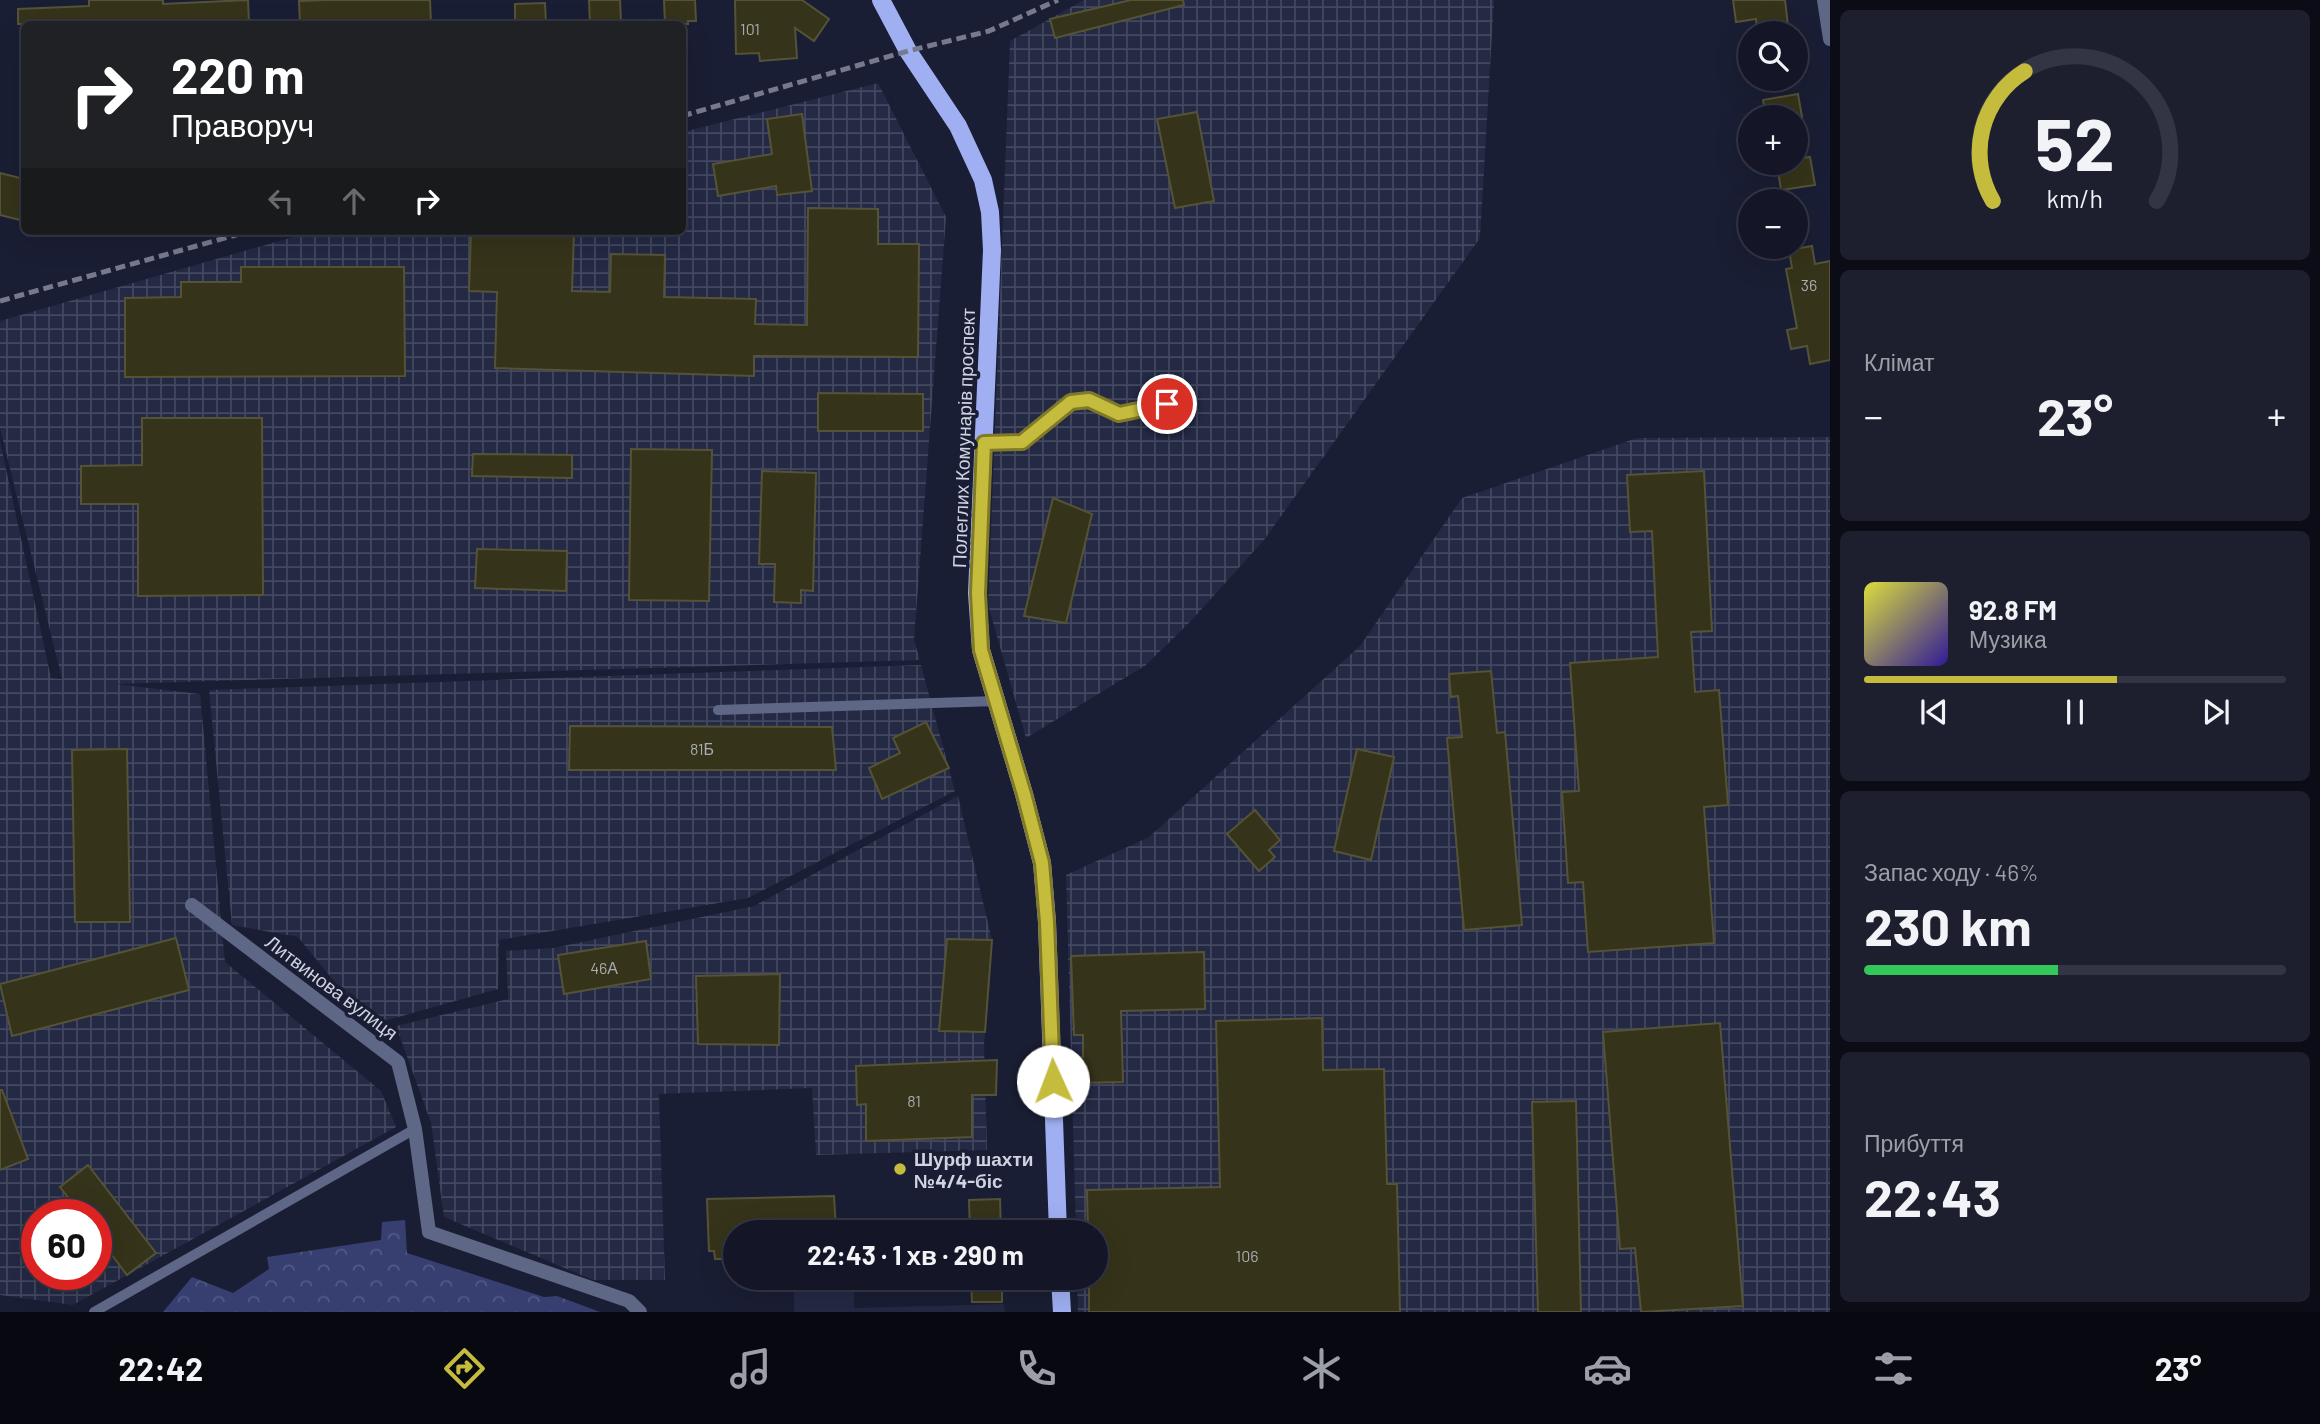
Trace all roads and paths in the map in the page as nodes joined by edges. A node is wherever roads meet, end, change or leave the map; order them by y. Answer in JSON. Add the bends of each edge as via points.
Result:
{"nodes":[{"id":1,"x":881,"y":0,"type":"edge"},
{"id":2,"x":1824,"y":0,"type":"edge"},
{"id":3,"x":1830,"y":39,"type":"edge"},
{"id":4,"x":1167,"y":404,"type":"dead end"},
{"id":5,"x":984,"y":443,"type":"junction"},
{"id":6,"x":997,"y":701,"type":"junction"},
{"id":7,"x":718,"y":710,"type":"dead end"},
{"id":8,"x":192,"y":905,"type":"dead end"},
{"id":9,"x":415,"y":1129,"type":"junction"},
{"id":10,"x":1059,"y":1220,"type":"edge"},
{"id":11,"x":1061,"y":1290,"type":"edge"},
{"id":12,"x":94,"y":1312,"type":"edge"},
{"id":13,"x":640,"y":1312,"type":"edge"},
{"id":14,"x":1062,"y":1312,"type":"edge"}],
"edges":[{"from":1,"to":5,"type":"main road","name":"Полеглих Комунарів проспект","via":[[958,127],[983,180],[992,250]]},
{"from":2,"to":3,"type":"street"},
{"from":4,"to":5,"type":"lane","via":[[1119,414],[1089,400],[1071,402],[1022,442]]},
{"from":5,"to":6,"type":"main road","name":"Полеглих Комунарів проспект","via":[[978,593],[981,650]]},
{"from":6,"to":7,"type":"lane"},
{"from":6,"to":10,"type":"main road","name":"Полеглих Комунарів проспект","via":[[1042,863]]},
{"from":8,"to":9,"type":"street","name":"Литвинова вулиця","via":[[398,1062]]},
{"from":9,"to":12,"type":"lane"},
{"from":9,"to":13,"type":"street","name":"Литвинова вулиця","via":[[429,1232],[629,1301]]},
{"from":11,"to":14,"type":"main road"}]}
